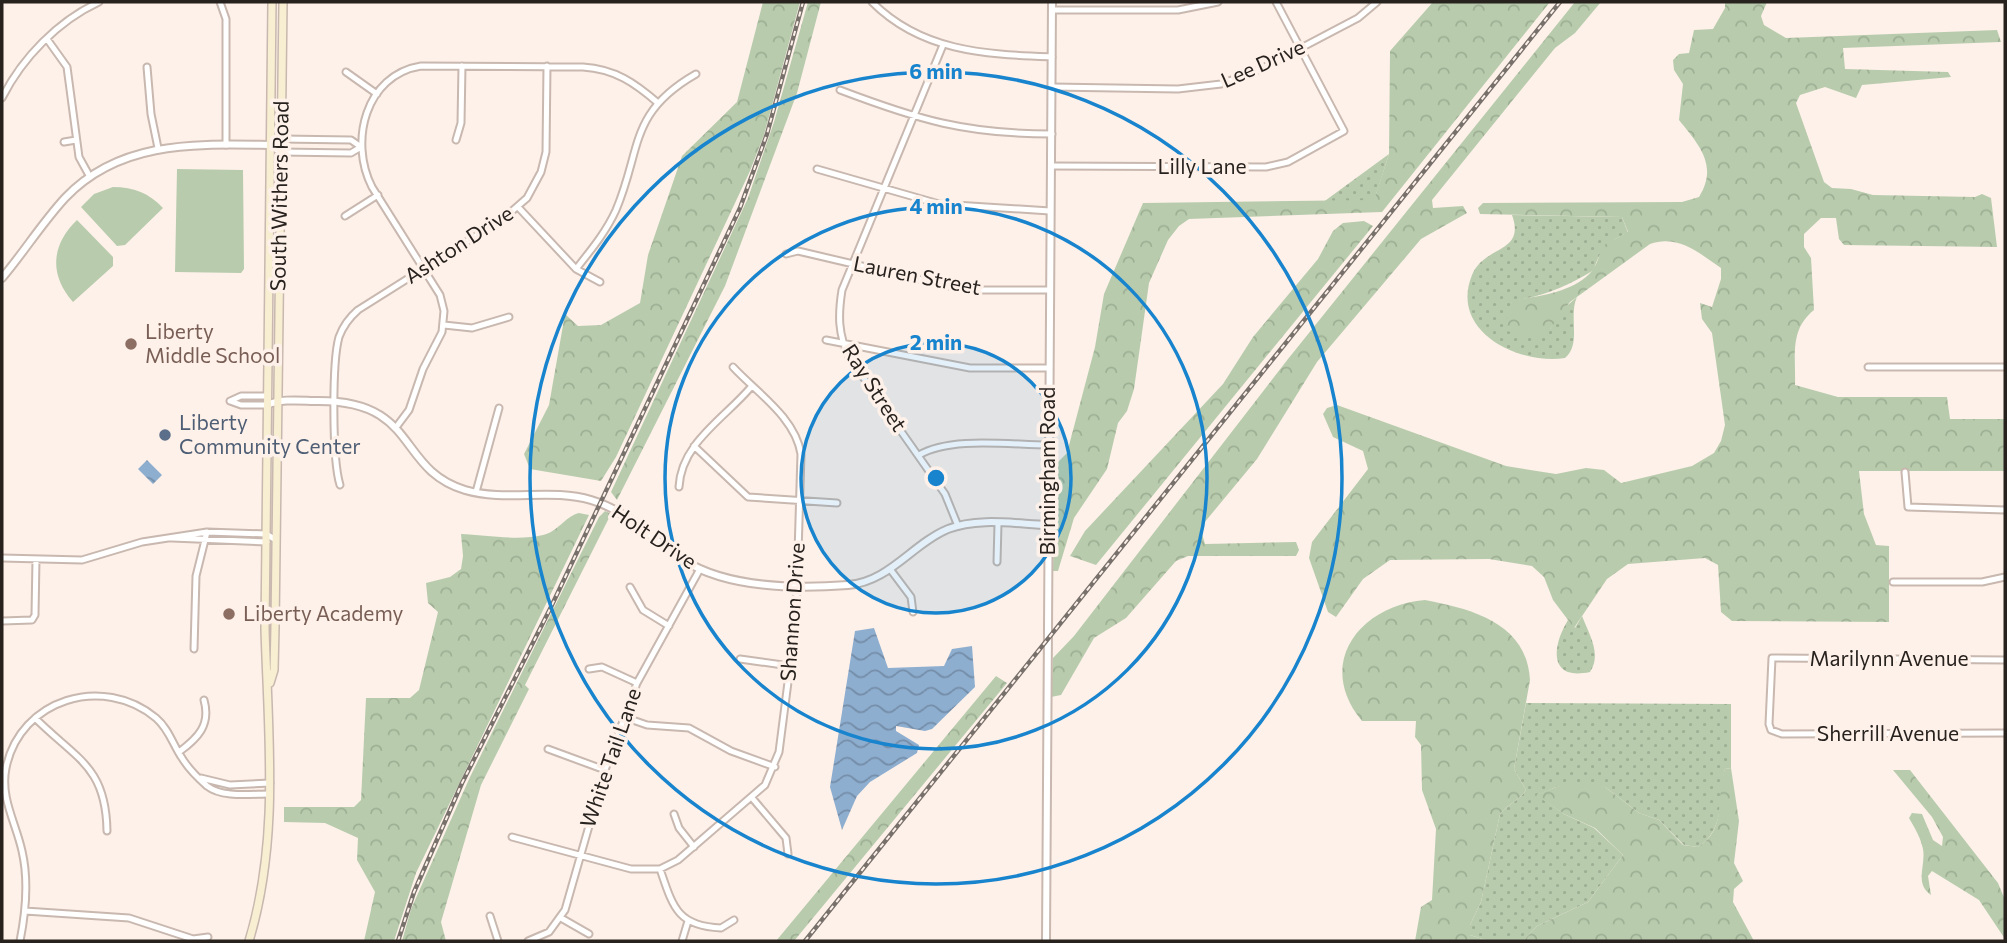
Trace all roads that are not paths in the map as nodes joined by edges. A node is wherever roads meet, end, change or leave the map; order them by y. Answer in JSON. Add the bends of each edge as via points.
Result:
{"nodes":[{"id":1,"x":99,"y":2,"type":"edge"},
{"id":2,"x":219,"y":2,"type":"edge"},
{"id":3,"x":272,"y":2,"type":"edge"},
{"id":4,"x":283,"y":2,"type":"edge"},
{"id":5,"x":872,"y":2,"type":"edge"},
{"id":6,"x":1052,"y":2,"type":"edge"},
{"id":7,"x":1218,"y":2,"type":"edge"},
{"id":8,"x":1276,"y":2,"type":"edge"},
{"id":9,"x":1373,"y":2,"type":"edge"},
{"id":10,"x":1052,"y":10,"type":"junction"},
{"id":11,"x":47,"y":39,"type":"junction"},
{"id":12,"x":943,"y":46,"type":"junction"},
{"id":13,"x":1301,"y":48,"type":"junction"},
{"id":14,"x":1052,"y":57,"type":"junction"},
{"id":15,"x":462,"y":66,"type":"junction"},
{"id":16,"x":547,"y":66,"type":"junction"},
{"id":17,"x":147,"y":67,"type":"dead end"},
{"id":18,"x":346,"y":72,"type":"dead end"},
{"id":19,"x":696,"y":74,"type":"dead end"},
{"id":20,"x":1052,"y":87,"type":"junction"},
{"id":21,"x":840,"y":90,"type":"dead end"},
{"id":22,"x":377,"y":94,"type":"junction"},
{"id":23,"x":2,"y":98,"type":"edge"},
{"id":24,"x":659,"y":103,"type":"junction"},
{"id":25,"x":913,"y":118,"type":"junction"},
{"id":26,"x":1052,"y":134,"type":"junction"},
{"id":27,"x":281,"y":139,"type":"junction"},
{"id":28,"x":76,"y":140,"type":"junction"},
{"id":29,"x":456,"y":140,"type":"dead end"},
{"id":30,"x":64,"y":142,"type":"dead end"},
{"id":31,"x":226,"y":145,"type":"junction"},
{"id":32,"x":270,"y":145,"type":"junction"},
{"id":33,"x":360,"y":146,"type":"junction"},
{"id":34,"x":158,"y":148,"type":"junction"},
{"id":35,"x":281,"y":152,"type":"junction"},
{"id":36,"x":1051,"y":166,"type":"junction"},
{"id":37,"x":817,"y":169,"type":"dead end"},
{"id":38,"x":90,"y":177,"type":"junction"},
{"id":39,"x":882,"y":189,"type":"junction"},
{"id":40,"x":378,"y":195,"type":"junction"},
{"id":41,"x":518,"y":207,"type":"junction"},
{"id":42,"x":1050,"y":211,"type":"junction"},
{"id":43,"x":345,"y":216,"type":"dead end"},
{"id":44,"x":786,"y":254,"type":"dead end"},
{"id":45,"x":852,"y":264,"type":"junction"},
{"id":46,"x":424,"y":269,"type":"junction"},
{"id":47,"x":576,"y":269,"type":"junction"},
{"id":48,"x":2,"y":278,"type":"edge"},
{"id":49,"x":600,"y":282,"type":"dead end"},
{"id":50,"x":1050,"y":290,"type":"junction"},
{"id":51,"x":509,"y":317,"type":"dead end"},
{"id":52,"x":444,"y":325,"type":"junction"},
{"id":53,"x":826,"y":340,"type":"dead end"},
{"id":54,"x":843,"y":344,"type":"junction"},
{"id":55,"x":733,"y":366,"type":"dead end"},
{"id":56,"x":1868,"y":367,"type":"dead end"},
{"id":57,"x":2005,"y":367,"type":"edge"},
{"id":58,"x":1049,"y":368,"type":"junction"},
{"id":59,"x":751,"y":387,"type":"junction"},
{"id":60,"x":267,"y":396,"type":"junction"},
{"id":61,"x":277,"y":400,"type":"junction"},
{"id":62,"x":336,"y":401,"type":"junction"},
{"id":63,"x":267,"y":405,"type":"junction"},
{"id":64,"x":499,"y":408,"type":"dead end"},
{"id":65,"x":397,"y":426,"type":"junction"},
{"id":66,"x":1048,"y":445,"type":"junction"},
{"id":67,"x":694,"y":446,"type":"junction"},
{"id":68,"x":919,"y":455,"type":"junction"},
{"id":69,"x":1905,"y":472,"type":"dead end"},
{"id":70,"x":340,"y":485,"type":"dead end"},
{"id":71,"x":679,"y":487,"type":"dead end"},
{"id":72,"x":476,"y":492,"type":"junction"},
{"id":73,"x":800,"y":502,"type":"junction"},
{"id":74,"x":837,"y":503,"type":"dead end"},
{"id":75,"x":2005,"y":510,"type":"edge"},
{"id":76,"x":998,"y":524,"type":"junction"},
{"id":77,"x":1048,"y":525,"type":"junction"},
{"id":78,"x":958,"y":526,"type":"junction"},
{"id":79,"x":207,"y":532,"type":"junction"},
{"id":80,"x":169,"y":538,"type":"junction"},
{"id":81,"x":270,"y":539,"type":"junction"},
{"id":82,"x":207,"y":541,"type":"junction"},
{"id":83,"x":2,"y":558,"type":"edge"},
{"id":84,"x":36,"y":559,"type":"junction"},
{"id":85,"x":998,"y":562,"type":"dead end"},
{"id":86,"x":700,"y":569,"type":"junction"},
{"id":87,"x":890,"y":569,"type":"junction"},
{"id":88,"x":2005,"y":577,"type":"edge"},
{"id":89,"x":1893,"y":582,"type":"dead end"},
{"id":90,"x":797,"y":584,"type":"junction"},
{"id":91,"x":630,"y":587,"type":"dead end"},
{"id":92,"x":913,"y":612,"type":"dead end"},
{"id":93,"x":2,"y":621,"type":"edge"},
{"id":94,"x":669,"y":626,"type":"junction"},
{"id":95,"x":194,"y":649,"type":"dead end"},
{"id":96,"x":740,"y":659,"type":"dead end"},
{"id":97,"x":2005,"y":660,"type":"edge"},
{"id":98,"x":790,"y":666,"type":"junction"},
{"id":99,"x":589,"y":668,"type":"dead end"},
{"id":100,"x":637,"y":683,"type":"junction"},
{"id":101,"x":204,"y":699,"type":"dead end"},
{"id":102,"x":624,"y":717,"type":"junction"},
{"id":103,"x":35,"y":718,"type":"junction"},
{"id":104,"x":1771,"y":730,"type":"joint"},
{"id":105,"x":2005,"y":733,"type":"edge"},
{"id":106,"x":548,"y":749,"type":"dead end"},
{"id":107,"x":179,"y":752,"type":"junction"},
{"id":108,"x":775,"y":767,"type":"junction"},
{"id":109,"x":605,"y":769,"type":"junction"},
{"id":110,"x":201,"y":778,"type":"junction"},
{"id":111,"x":270,"y":783,"type":"junction"},
{"id":112,"x":270,"y":794,"type":"junction"},
{"id":113,"x":753,"y":799,"type":"junction"},
{"id":114,"x":674,"y":814,"type":"dead end"},
{"id":115,"x":107,"y":831,"type":"dead end"},
{"id":116,"x":512,"y":836,"type":"dead end"},
{"id":117,"x":694,"y":847,"type":"junction"},
{"id":118,"x":579,"y":854,"type":"junction"},
{"id":119,"x":788,"y":854,"type":"dead end"},
{"id":120,"x":660,"y":869,"type":"junction"},
{"id":121,"x":25,"y":911,"type":"junction"},
{"id":122,"x":491,"y":916,"type":"dead end"},
{"id":123,"x":561,"y":918,"type":"junction"},
{"id":124,"x":734,"y":920,"type":"dead end"},
{"id":125,"x":688,"y":921,"type":"junction"},
{"id":126,"x":589,"y":934,"type":"dead end"},
{"id":127,"x":208,"y":937,"type":"dead end"},
{"id":128,"x":20,"y":941,"type":"edge"},
{"id":129,"x":249,"y":941,"type":"edge"},
{"id":130,"x":498,"y":941,"type":"edge"},
{"id":131,"x":527,"y":941,"type":"edge"},
{"id":132,"x":682,"y":941,"type":"edge"},
{"id":133,"x":1046,"y":941,"type":"edge"}],
"edges":[{"from":1,"to":11,"type":"street"},
{"from":2,"to":31,"type":"street","via":[[226,19]]},
{"from":3,"to":32,"type":"main road","name":"South Withers Road"},
{"from":4,"to":27,"type":"main road","name":"South Withers Road"},
{"from":5,"to":12,"type":"street","via":[[905,27]]},
{"from":6,"to":10,"type":"street","name":"Birmingham Road"},
{"from":7,"to":10,"type":"street","via":[[1178,10]]},
{"from":8,"to":13,"type":"street"},
{"from":9,"to":13,"type":"street","name":"Lee Drive","via":[[1358,18]]},
{"from":10,"to":14,"type":"street","name":"Birmingham Road"},
{"from":11,"to":23,"type":"street"},
{"from":11,"to":28,"type":"street","via":[[67,67]]},
{"from":12,"to":14,"type":"street","via":[[976,53]]},
{"from":12,"to":25,"type":"street","name":"Ray Street"},
{"from":13,"to":20,"type":"street","name":"Lee Drive","via":[[1241,78],[1199,88]]},
{"from":13,"to":36,"type":"street","name":"Lilly Lane","via":[[1344,131],[1287,162],[1266,167]]},
{"from":14,"to":20,"type":"street","name":"Birmingham Road"},
{"from":15,"to":16,"type":"street"},
{"from":15,"to":22,"type":"street","via":[[406,70]]},
{"from":15,"to":29,"type":"street","via":[[461,123]]},
{"from":16,"to":24,"type":"street","via":[[614,72]]},
{"from":16,"to":41,"type":"street","name":"Ashton Drive","via":[[544,162],[532,190]]},
{"from":17,"to":34,"type":"street"},
{"from":18,"to":22,"type":"street"},
{"from":19,"to":24,"type":"street"},
{"from":20,"to":26,"type":"street","name":"Birmingham Road"},
{"from":21,"to":25,"type":"street"},
{"from":22,"to":33,"type":"street","via":[[363,122]]},
{"from":24,"to":47,"type":"street","via":[[634,144],[621,197],[608,225]]},
{"from":25,"to":26,"type":"street","via":[[990,132]]},
{"from":25,"to":39,"type":"street","name":"Ray Street"},
{"from":26,"to":36,"type":"street","name":"Birmingham Road"},
{"from":27,"to":32,"type":"street"},
{"from":27,"to":33,"type":"street","via":[[351,140]]},
{"from":27,"to":35,"type":"main road","name":"South Withers Road"},
{"from":28,"to":30,"type":"street"},
{"from":28,"to":38,"type":"street"},
{"from":31,"to":32,"type":"street"},
{"from":31,"to":34,"type":"street"},
{"from":32,"to":35,"type":"street"},
{"from":32,"to":60,"type":"main road","name":"South Withers Road"},
{"from":33,"to":35,"type":"street","via":[[351,153]]},
{"from":33,"to":40,"type":"street","via":[[364,168]]},
{"from":34,"to":38,"type":"street","via":[[121,159]]},
{"from":35,"to":61,"type":"main road","name":"South Withers Road"},
{"from":36,"to":42,"type":"street","name":"Birmingham Road"},
{"from":37,"to":39,"type":"street"},
{"from":38,"to":48,"type":"street","via":[[51,214]]},
{"from":39,"to":42,"type":"street","via":[[960,207]]},
{"from":39,"to":45,"type":"street","name":"Ray Street"},
{"from":40,"to":43,"type":"street"},
{"from":40,"to":46,"type":"street"},
{"from":41,"to":46,"type":"street","name":"Ashton Drive"},
{"from":41,"to":47,"type":"street"},
{"from":42,"to":50,"type":"street","name":"Birmingham Road"},
{"from":44,"to":45,"type":"street","name":"Lauren Street","via":[[798,251]]},
{"from":45,"to":50,"type":"street","name":"Lauren Street","via":[[976,290]]},
{"from":45,"to":54,"type":"street","name":"Ray Street","via":[[838,315]]},
{"from":46,"to":52,"type":"street","via":[[443,302]]},
{"from":46,"to":62,"type":"street","name":"Ashton Drive","via":[[358,310],[345,324],[337,349]]},
{"from":47,"to":49,"type":"street"},
{"from":50,"to":58,"type":"street","name":"Birmingham Road"},
{"from":51,"to":52,"type":"street","via":[[472,328]]},
{"from":52,"to":65,"type":"street","via":[[409,410]]},
{"from":53,"to":54,"type":"street"},
{"from":54,"to":58,"type":"street","via":[[970,368]]},
{"from":54,"to":68,"type":"street","name":"Ray Street"},
{"from":55,"to":59,"type":"street","name":"Shannon Drive"},
{"from":56,"to":57,"type":"street"},
{"from":58,"to":66,"type":"street","name":"Birmingham Road"},
{"from":59,"to":67,"type":"street"},
{"from":59,"to":73,"type":"street","name":"Shannon Drive","via":[[770,403],[799,443]]},
{"from":60,"to":61,"type":"street","name":"Holt Drive"},
{"from":60,"to":63,"type":"main road","name":"South Withers Road"},
{"from":60,"to":63,"type":"street","name":"Holt Drive","via":[[230,401]]},
{"from":61,"to":62,"type":"street","name":"Holt Drive"},
{"from":61,"to":63,"type":"street","name":"Holt Drive"},
{"from":61,"to":81,"type":"main road","name":"South Withers Road"},
{"from":62,"to":65,"type":"street","name":"Holt Drive","via":[[369,408]]},
{"from":62,"to":70,"type":"street","name":"Ashton Drive","via":[[334,451]]},
{"from":63,"to":81,"type":"main road","name":"South Withers Road"},
{"from":64,"to":72,"type":"street"},
{"from":65,"to":72,"type":"street","name":"Holt Drive","via":[[437,475]]},
{"from":66,"to":68,"type":"street","via":[[951,445]]},
{"from":66,"to":77,"type":"street","name":"Birmingham Road"},
{"from":67,"to":71,"type":"street","via":[[680,470]]},
{"from":67,"to":73,"type":"street","via":[[748,497]]},
{"from":68,"to":78,"type":"street","name":"Ray Street","via":[[945,494]]},
{"from":69,"to":75,"type":"street","via":[[1908,507]]},
{"from":72,"to":86,"type":"street","name":"Holt Drive","via":[[570,495],[600,503],[630,517],[671,552]]},
{"from":73,"to":74,"type":"street"},
{"from":73,"to":90,"type":"street","name":"Shannon Drive"},
{"from":76,"to":77,"type":"street","name":"Holt Drive"},
{"from":76,"to":78,"type":"street","name":"Holt Drive"},
{"from":76,"to":85,"type":"street"},
{"from":77,"to":133,"type":"street","name":"Birmingham Road"},
{"from":78,"to":87,"type":"street","name":"Holt Drive","via":[[932,538]]},
{"from":79,"to":80,"type":"street"},
{"from":79,"to":81,"type":"street"},
{"from":79,"to":82,"type":"street"},
{"from":80,"to":82,"type":"street"},
{"from":80,"to":84,"type":"street","via":[[82,560]]},
{"from":81,"to":82,"type":"street"},
{"from":81,"to":111,"type":"main road","name":"South Withers Road","via":[[274,670],[270,683]]},
{"from":82,"to":95,"type":"street","via":[[196,577]]},
{"from":83,"to":84,"type":"street"},
{"from":84,"to":93,"type":"street","via":[[35,615],[32,620]]},
{"from":86,"to":90,"type":"street","name":"Holt Drive","via":[[737,581]]},
{"from":86,"to":94,"type":"street","name":"White Tail Lane"},
{"from":87,"to":90,"type":"street","name":"Holt Drive","via":[[861,583]]},
{"from":87,"to":92,"type":"street","via":[[911,597]]},
{"from":88,"to":89,"type":"street","via":[[1982,582]]},
{"from":90,"to":98,"type":"street","name":"Shannon Drive"},
{"from":91,"to":94,"type":"street","via":[[643,610]]},
{"from":94,"to":100,"type":"street","name":"White Tail Lane"},
{"from":96,"to":98,"type":"street"},
{"from":97,"to":104,"type":"street","name":"Marilynn Avenue","via":[[1772,658]]},
{"from":98,"to":108,"type":"street","name":"Shannon Drive"},
{"from":99,"to":100,"type":"street","via":[[602,667]]},
{"from":100,"to":102,"type":"street","name":"White Tail Lane"},
{"from":101,"to":107,"type":"street","via":[[205,724],[195,740]]},
{"from":102,"to":108,"type":"street","via":[[689,728],[731,751]]},
{"from":102,"to":109,"type":"street","name":"White Tail Lane"},
{"from":103,"to":107,"type":"street","via":[[65,701],[86,695],[111,696],[137,704],[159,721]]},
{"from":103,"to":115,"type":"street","via":[[93,773],[103,792]]},
{"from":103,"to":121,"type":"street","via":[[14,745],[5,776],[5,795],[24,861]]},
{"from":104,"to":105,"type":"street","name":"Sherrill Avenue","via":[[1782,734]]},
{"from":106,"to":109,"type":"street"},
{"from":107,"to":110,"type":"street"},
{"from":108,"to":113,"type":"street","name":"Shannon Drive"},
{"from":109,"to":118,"type":"street","name":"White Tail Lane"},
{"from":110,"to":111,"type":"street","via":[[230,785]]},
{"from":110,"to":112,"type":"street","via":[[215,790]]},
{"from":111,"to":112,"type":"main road","name":"South Withers Road"},
{"from":112,"to":129,"type":"main road","name":"South Withers Road","via":[[264,882]]},
{"from":113,"to":117,"type":"street","name":"Shannon Drive"},
{"from":113,"to":119,"type":"street","via":[[786,838]]},
{"from":114,"to":117,"type":"street","via":[[678,828]]},
{"from":116,"to":118,"type":"street"},
{"from":117,"to":120,"type":"street","name":"Shannon Drive"},
{"from":118,"to":120,"type":"street","via":[[631,869]]},
{"from":118,"to":123,"type":"street","name":"White Tail Lane"},
{"from":120,"to":125,"type":"street","via":[[672,904]]},
{"from":121,"to":127,"type":"street","via":[[129,918],[192,939]]},
{"from":121,"to":128,"type":"street"},
{"from":122,"to":130,"type":"street"},
{"from":123,"to":126,"type":"street"},
{"from":123,"to":131,"type":"street","via":[[550,932]]},
{"from":124,"to":125,"type":"street","via":[[721,928]]},
{"from":125,"to":132,"type":"street"}]}
